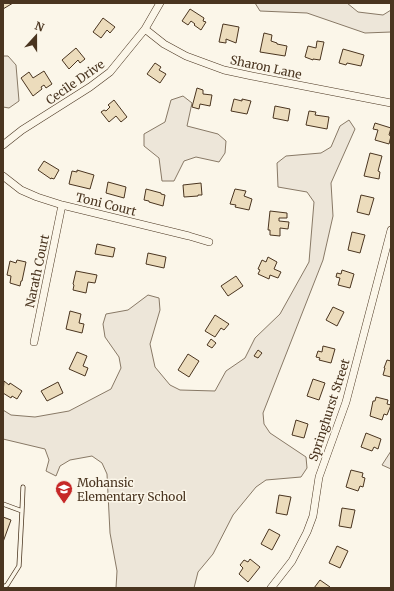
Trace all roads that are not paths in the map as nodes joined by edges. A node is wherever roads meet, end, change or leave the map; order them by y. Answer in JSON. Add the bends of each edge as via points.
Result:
{"nodes":[{"id":1,"x":160,"y":3,"type":"edge"},
{"id":2,"x":145,"y":29,"type":"junction"},
{"id":3,"x":391,"y":103,"type":"edge"},
{"id":4,"x":3,"y":146,"type":"edge"},
{"id":5,"x":3,"y":176,"type":"edge"},
{"id":6,"x":62,"y":205,"type":"junction"},
{"id":7,"x":391,"y":230,"type":"edge"},
{"id":8,"x":209,"y":242,"type":"dead end"},
{"id":9,"x":34,"y":342,"type":"dead end"},
{"id":10,"x":23,"y":487,"type":"dead end"},
{"id":11,"x":3,"y":504,"type":"edge"},
{"id":12,"x":22,"y":511,"type":"junction"},
{"id":13,"x":3,"y":587,"type":"edge"},
{"id":14,"x":270,"y":588,"type":"edge"}],
"edges":[{"from":1,"to":2,"type":"street","name":"Cecile Drive"},
{"from":2,"to":3,"type":"street","name":"Sharon Lane","via":[[164,44],[186,56],[224,70]]},
{"from":2,"to":4,"type":"street","name":"Cecile Drive","via":[[110,72],[90,88],[22,130]]},
{"from":5,"to":6,"type":"street","name":"Toni Court","via":[[21,190]]},
{"from":6,"to":8,"type":"street","name":"Toni Court"},
{"from":6,"to":9,"type":"street","name":"Narath Court"},
{"from":7,"to":14,"type":"street","name":"Springhurst Street","via":[[346,402],[319,477],[313,516],[292,561]]},
{"from":10,"to":12,"type":"lane"},
{"from":11,"to":12,"type":"lane"},
{"from":12,"to":13,"type":"lane","via":[[19,566]]}]}
